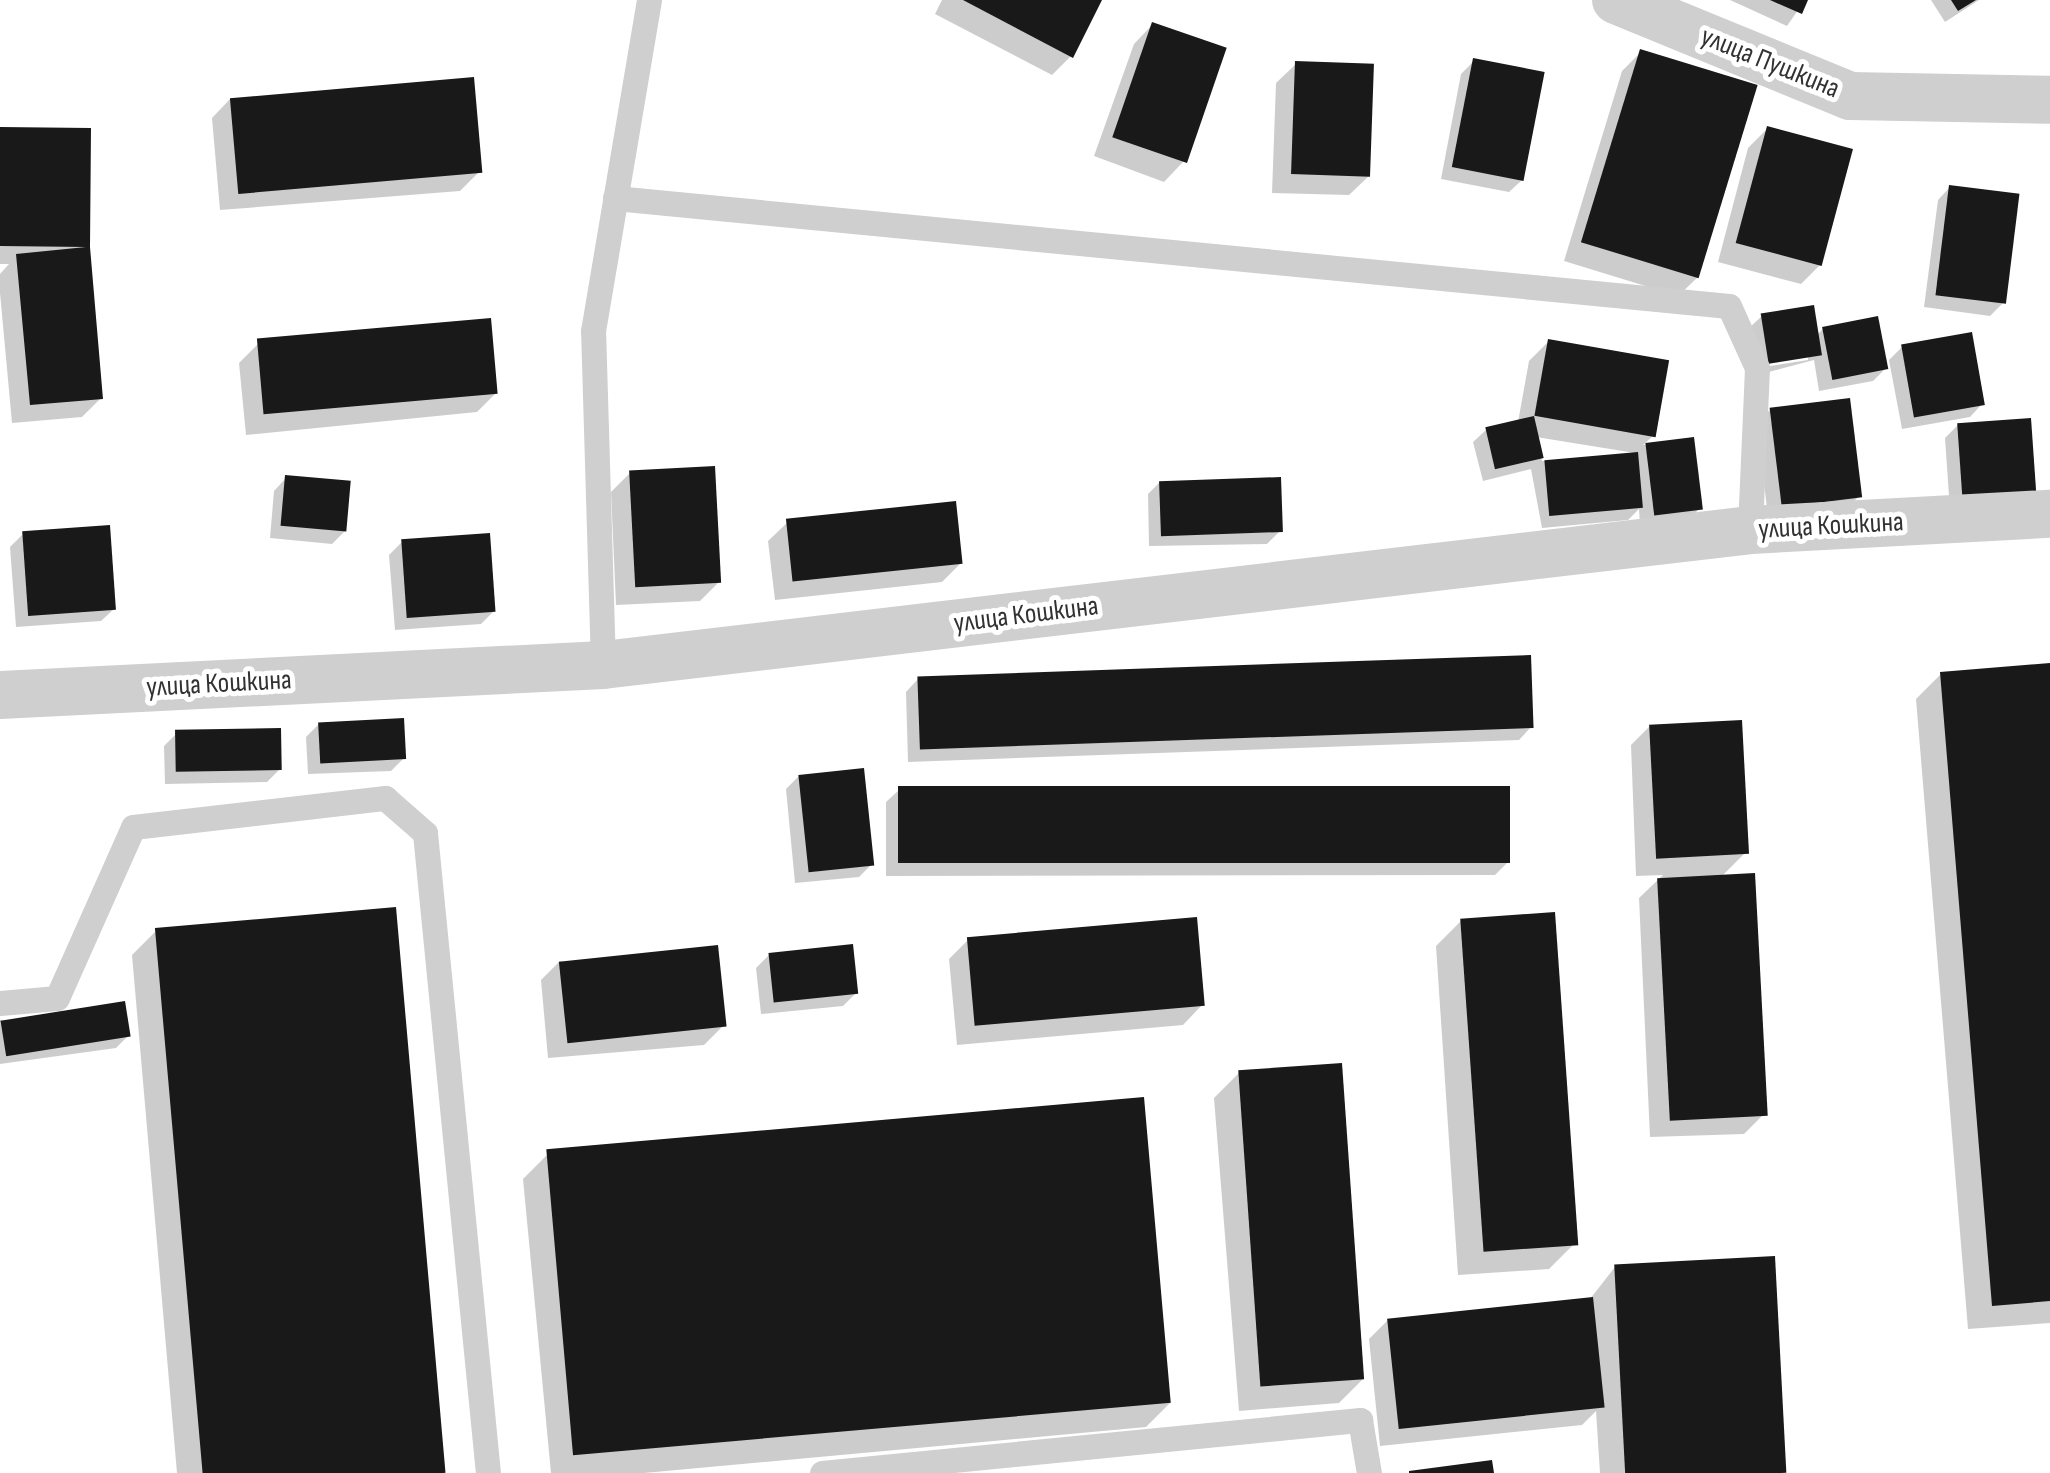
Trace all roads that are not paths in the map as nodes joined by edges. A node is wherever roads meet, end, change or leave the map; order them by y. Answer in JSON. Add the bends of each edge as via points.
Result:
{"nodes":[{"id":1,"x":649,"y":0,"type":"edge"},
{"id":2,"x":1616,"y":0,"type":"edge"},
{"id":3,"x":2050,"y":100,"type":"edge"},
{"id":4,"x":615,"y":198,"type":"junction"},
{"id":5,"x":2050,"y":514,"type":"edge"},
{"id":6,"x":1750,"y":530,"type":"junction"},
{"id":7,"x":603,"y":665,"type":"junction"},
{"id":8,"x":0,"y":694,"type":"edge"},
{"id":9,"x":0,"y":1003,"type":"edge"},
{"id":10,"x":488,"y":1473,"type":"edge"},
{"id":11,"x":822,"y":1473,"type":"edge"},
{"id":12,"x":1369,"y":1473,"type":"edge"}],
"edges":[{"from":1,"to":4,"type":"lane"},
{"from":2,"to":3,"type":"street","name":"улица Пушкина","via":[[1850,96]]},
{"from":4,"to":6,"type":"lane","via":[[1730,306],[1757,368]]},
{"from":4,"to":7,"type":"lane","via":[[594,332]]},
{"from":5,"to":6,"type":"street","name":"улица Кошкина"},
{"from":6,"to":7,"type":"street","name":"улица Кошкина"},
{"from":7,"to":8,"type":"street","name":"улица Кошкина"},
{"from":9,"to":10,"type":"lane","via":[[57,998],[133,827],[385,798],[425,834]]},
{"from":11,"to":12,"type":"lane","via":[[1360,1420]]}]}
